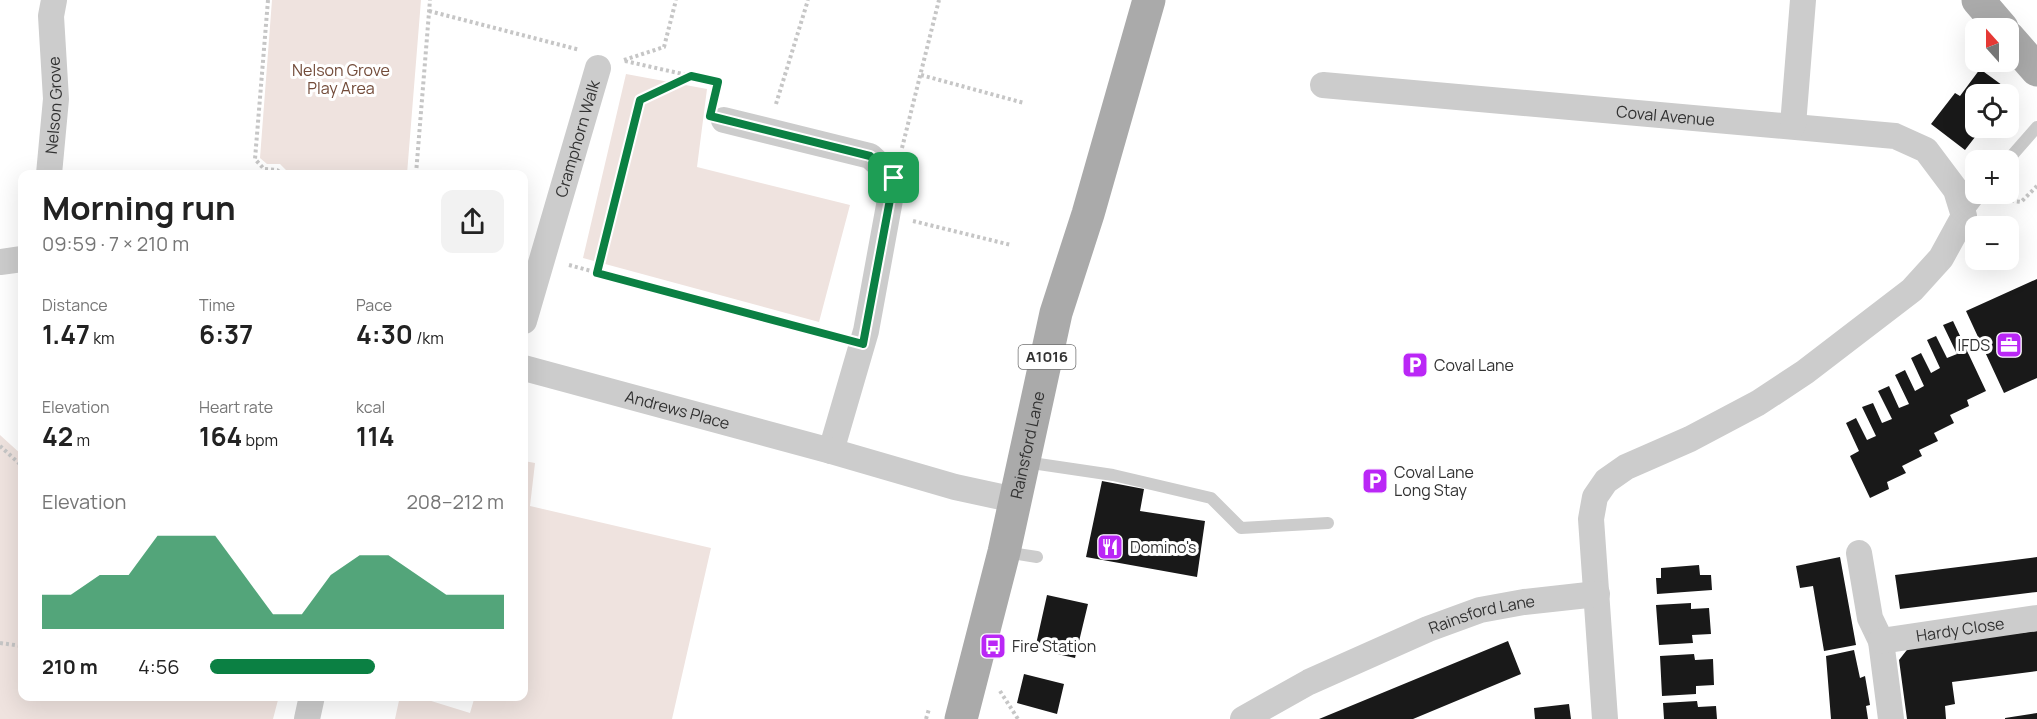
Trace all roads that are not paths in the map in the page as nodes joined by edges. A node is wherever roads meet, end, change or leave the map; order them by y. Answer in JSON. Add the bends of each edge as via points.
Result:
{"nodes":[{"id":1,"x":54,"y":0,"type":"edge"},
{"id":2,"x":1149,"y":0,"type":"edge"},
{"id":3,"x":1803,"y":0,"type":"edge"},
{"id":4,"x":1978,"y":0,"type":"edge"},
{"id":5,"x":1993,"y":18,"type":"edge"},
{"id":6,"x":602,"y":60,"type":"road end"},
{"id":7,"x":1323,"y":85,"type":"dead end"},
{"id":8,"x":724,"y":120,"type":"road end"},
{"id":9,"x":1792,"y":125,"type":"junction"},
{"id":10,"x":2037,"y":127,"type":"edge"},
{"id":11,"x":2017,"y":150,"type":"edge"},
{"id":12,"x":49,"y":170,"type":"edge"},
{"id":13,"x":1973,"y":204,"type":"edge"},
{"id":14,"x":1964,"y":216,"type":"junction"},
{"id":15,"x":18,"y":260,"type":"edge"},
{"id":16,"x":0,"y":262,"type":"edge"},
{"id":17,"x":528,"y":307,"type":"edge"},
{"id":18,"x":528,"y":369,"type":"edge"},
{"id":19,"x":831,"y":450,"type":"junction"},
{"id":20,"x":1024,"y":462,"type":"junction"},
{"id":21,"x":1015,"y":500,"type":"junction"},
{"id":22,"x":1328,"y":523,"type":"dead end"},
{"id":23,"x":1004,"y":552,"type":"junction"},
{"id":24,"x":1859,"y":554,"type":"dead end"},
{"id":25,"x":1037,"y":557,"type":"dead end"},
{"id":26,"x":1597,"y":594,"type":"junction"},
{"id":27,"x":2037,"y":618,"type":"edge"},
{"id":28,"x":1881,"y":641,"type":"junction"},
{"id":29,"x":311,"y":701,"type":"edge"},
{"id":30,"x":307,"y":719,"type":"edge"},
{"id":31,"x":961,"y":719,"type":"edge"},
{"id":32,"x":1243,"y":719,"type":"edge"},
{"id":33,"x":1605,"y":719,"type":"edge"},
{"id":34,"x":1891,"y":719,"type":"edge"}],
"edges":[{"from":1,"to":12,"type":"street","name":"Nelson Grove","via":[[51,25],[56,99]]},
{"from":2,"to":20,"type":"main road","name":"Rainsford Lane","number":"A1016","via":[[1056,313]]},
{"from":3,"to":9,"type":"street"},
{"from":4,"to":5,"type":"main road"},
{"from":6,"to":17,"type":"street","name":"Cramphorn Walk"},
{"from":7,"to":9,"type":"street","name":"Coval Avenue"},
{"from":8,"to":19,"type":"street","via":[[870,156],[894,178],[863,344]]},
{"from":9,"to":14,"type":"street","name":"Coval Avenue","via":[[1895,136],[1926,150],[1956,190]]},
{"from":10,"to":11,"type":"lane"},
{"from":13,"to":14,"type":"lane"},
{"from":14,"to":26,"type":"street","via":[[1941,258],[1912,290],[1805,372],[1758,404],[1606,480],[1592,507]]},
{"from":15,"to":16,"type":"street"},
{"from":18,"to":19,"type":"street","name":"Andrews Place"},
{"from":19,"to":21,"type":"street","name":"Andrews Place","via":[[955,488]]},
{"from":20,"to":21,"type":"main road","name":"Rainsford Lane","number":"A1016"},
{"from":20,"to":22,"type":"lane","via":[[1113,475],[1211,498],[1241,528]]},
{"from":21,"to":23,"type":"main road","name":"Rainsford Lane","number":"A1016"},
{"from":23,"to":25,"type":"lane"},
{"from":23,"to":31,"type":"main road","name":"Rainsford Lane","number":"A1016"},
{"from":24,"to":28,"type":"street","via":[[1870,618]]},
{"from":26,"to":32,"type":"street","name":"Rainsford Lane","via":[[1524,602],[1469,614],[1309,682]]},
{"from":26,"to":33,"type":"street"},
{"from":27,"to":28,"type":"street","name":"Hardy Close"},
{"from":28,"to":34,"type":"street"},
{"from":29,"to":30,"type":"street"}]}
